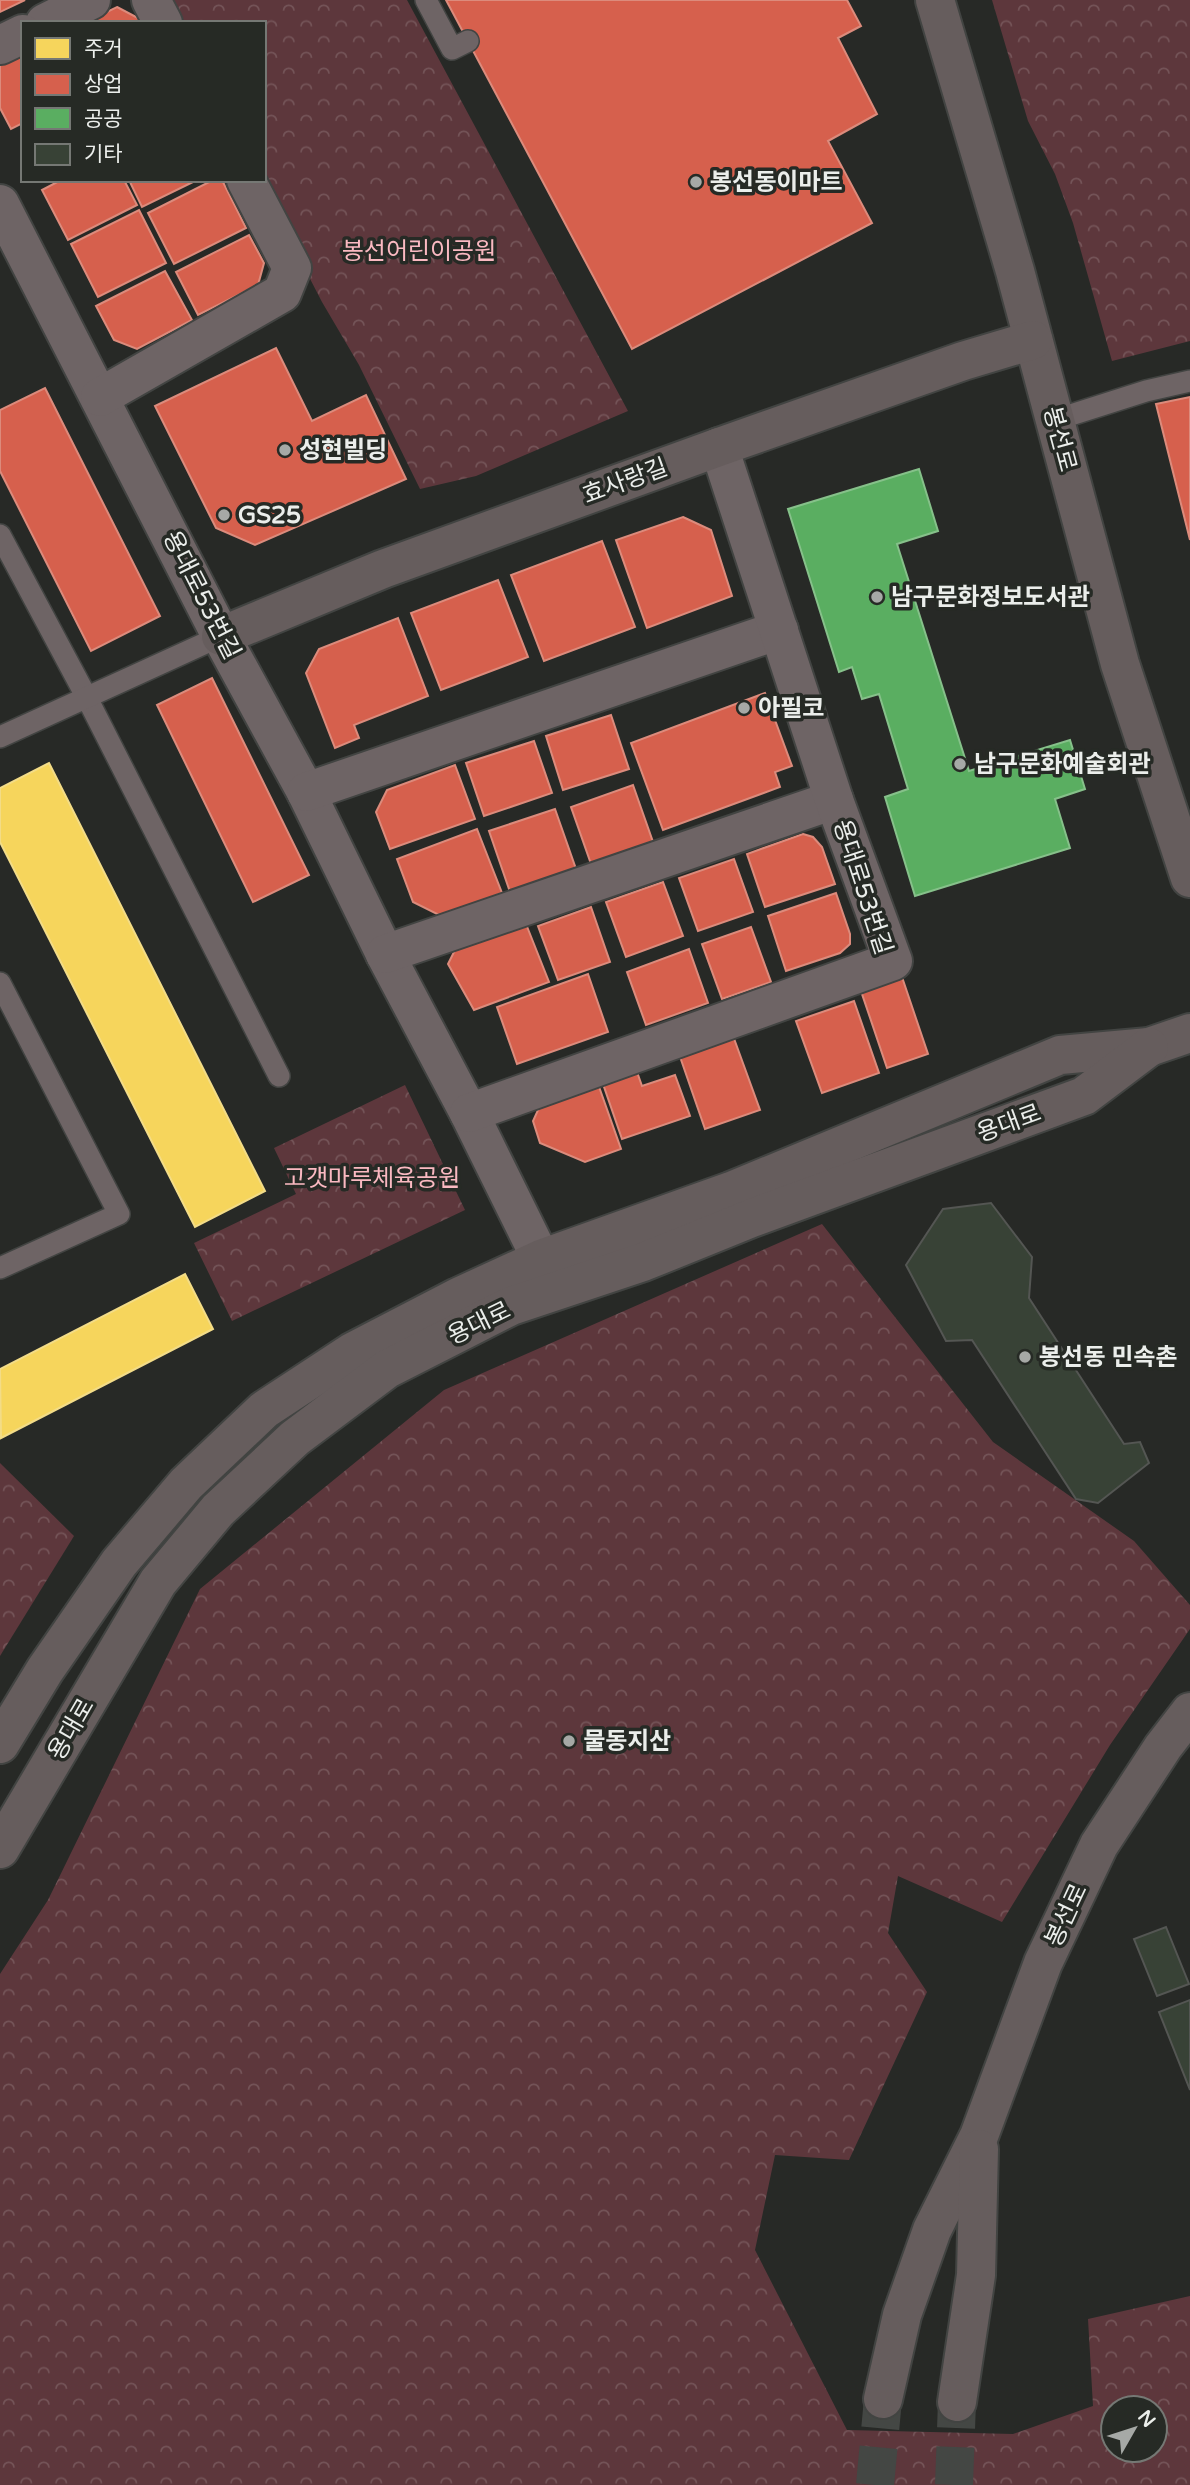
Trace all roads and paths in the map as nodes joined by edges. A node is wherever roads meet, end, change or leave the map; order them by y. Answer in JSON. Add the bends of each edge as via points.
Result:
{"nodes":[{"id":1,"x":91,"y":0,"type":"edge"},
{"id":2,"x":151,"y":0,"type":"edge"},
{"id":3,"x":426,"y":0,"type":"edge"},
{"id":4,"x":935,"y":0,"type":"edge"},
{"id":5,"x":49,"y":21,"type":"edge"},
{"id":6,"x":162,"y":21,"type":"edge"},
{"id":7,"x":21,"y":35,"type":"edge"},
{"id":8,"x":468,"y":41,"type":"dead end"},
{"id":9,"x":0,"y":45,"type":"edge"},
{"id":10,"x":247,"y":182,"type":"edge"},
{"id":11,"x":0,"y":204,"type":"edge"},
{"id":12,"x":1033,"y":340,"type":"junction"},
{"id":13,"x":1190,"y":381,"type":"edge"},
{"id":14,"x":100,"y":397,"type":"junction"},
{"id":15,"x":1055,"y":420,"type":"junction"},
{"id":16,"x":719,"y":447,"type":"junction"},
{"id":17,"x":0,"y":535,"type":"edge"},
{"id":18,"x":779,"y":630,"type":"junction"},
{"id":19,"x":221,"y":636,"type":"junction"},
{"id":20,"x":87,"y":698,"type":"junction"},
{"id":21,"x":0,"y":737,"type":"edge"},
{"id":22,"x":306,"y":792,"type":"junction"},
{"id":23,"x":834,"y":800,"type":"junction"},
{"id":24,"x":1190,"y":877,"type":"edge"},
{"id":25,"x":386,"y":954,"type":"junction"},
{"id":26,"x":0,"y":983,"type":"edge"},
{"id":27,"x":1190,"y":1033,"type":"edge"},
{"id":28,"x":1149,"y":1047,"type":"junction"},
{"id":29,"x":279,"y":1076,"type":"dead end"},
{"id":30,"x":470,"y":1113,"type":"junction"},
{"id":31,"x":541,"y":1259,"type":"junction"},
{"id":32,"x":0,"y":1268,"type":"edge"},
{"id":33,"x":1190,"y":1712,"type":"edge"},
{"id":34,"x":0,"y":1744,"type":"edge"},
{"id":35,"x":0,"y":1849,"type":"edge"},
{"id":36,"x":979,"y":2136,"type":"junction"},
{"id":37,"x":883,"y":2399,"type":"tunnel mouth"},
{"id":38,"x":957,"y":2402,"type":"tunnel mouth"}],
"edges":[{"from":1,"to":5,"type":"street"},
{"from":2,"to":6,"type":"street"},
{"from":3,"to":8,"type":"lane","via":[[452,49]]},
{"from":4,"to":12,"type":"street","name":"봉선로"},
{"from":7,"to":9,"type":"street"},
{"from":10,"to":14,"type":"street","via":[[292,268],[282,293]]},
{"from":11,"to":14,"type":"street","name":"용대로53번길"},
{"from":12,"to":15,"type":"street","name":"봉선로"},
{"from":12,"to":16,"type":"street","name":"효사랑길"},
{"from":13,"to":15,"type":"lane"},
{"from":14,"to":19,"type":"street","name":"용대로53번길"},
{"from":15,"to":24,"type":"street","name":"봉선로","via":[[1120,664]]},
{"from":16,"to":18,"type":"street"},
{"from":16,"to":19,"type":"street","name":"효사랑길","via":[[383,569]]},
{"from":17,"to":20,"type":"lane"},
{"from":18,"to":22,"type":"street"},
{"from":18,"to":23,"type":"street"},
{"from":19,"to":20,"type":"lane"},
{"from":19,"to":22,"type":"street","name":"용대로53번길"},
{"from":20,"to":21,"type":"lane"},
{"from":20,"to":29,"type":"lane"},
{"from":22,"to":25,"type":"street","name":"용대로53번길"},
{"from":23,"to":25,"type":"street","name":"용대로53번길"},
{"from":23,"to":30,"type":"street","name":"용대로53번길","via":[[893,961]]},
{"from":25,"to":30,"type":"street","name":"용대로53번길"},
{"from":26,"to":32,"type":"lane","via":[[119,1214]]},
{"from":27,"to":28,"type":"street","name":"용대로"},
{"from":28,"to":31,"type":"street","name":"용대로","via":[[1060,1055],[732,1191]]},
{"from":28,"to":35,"type":"street","name":"용대로","via":[[1084,1096],[752,1217],[643,1262],[511,1306],[387,1369],[285,1447],[218,1510],[158,1582]]},
{"from":30,"to":31,"type":"street","name":"용대로53번길"},
{"from":31,"to":34,"type":"street","name":"용대로","via":[[352,1352],[264,1410],[186,1484],[119,1563]]},
{"from":33,"to":36,"type":"street","name":"봉선로","via":[[1099,1845],[1043,1963]]},
{"from":36,"to":37,"type":"street","via":[[932,2230],[901,2315]]},
{"from":36,"to":38,"type":"street","via":[[976,2274]]}]}
